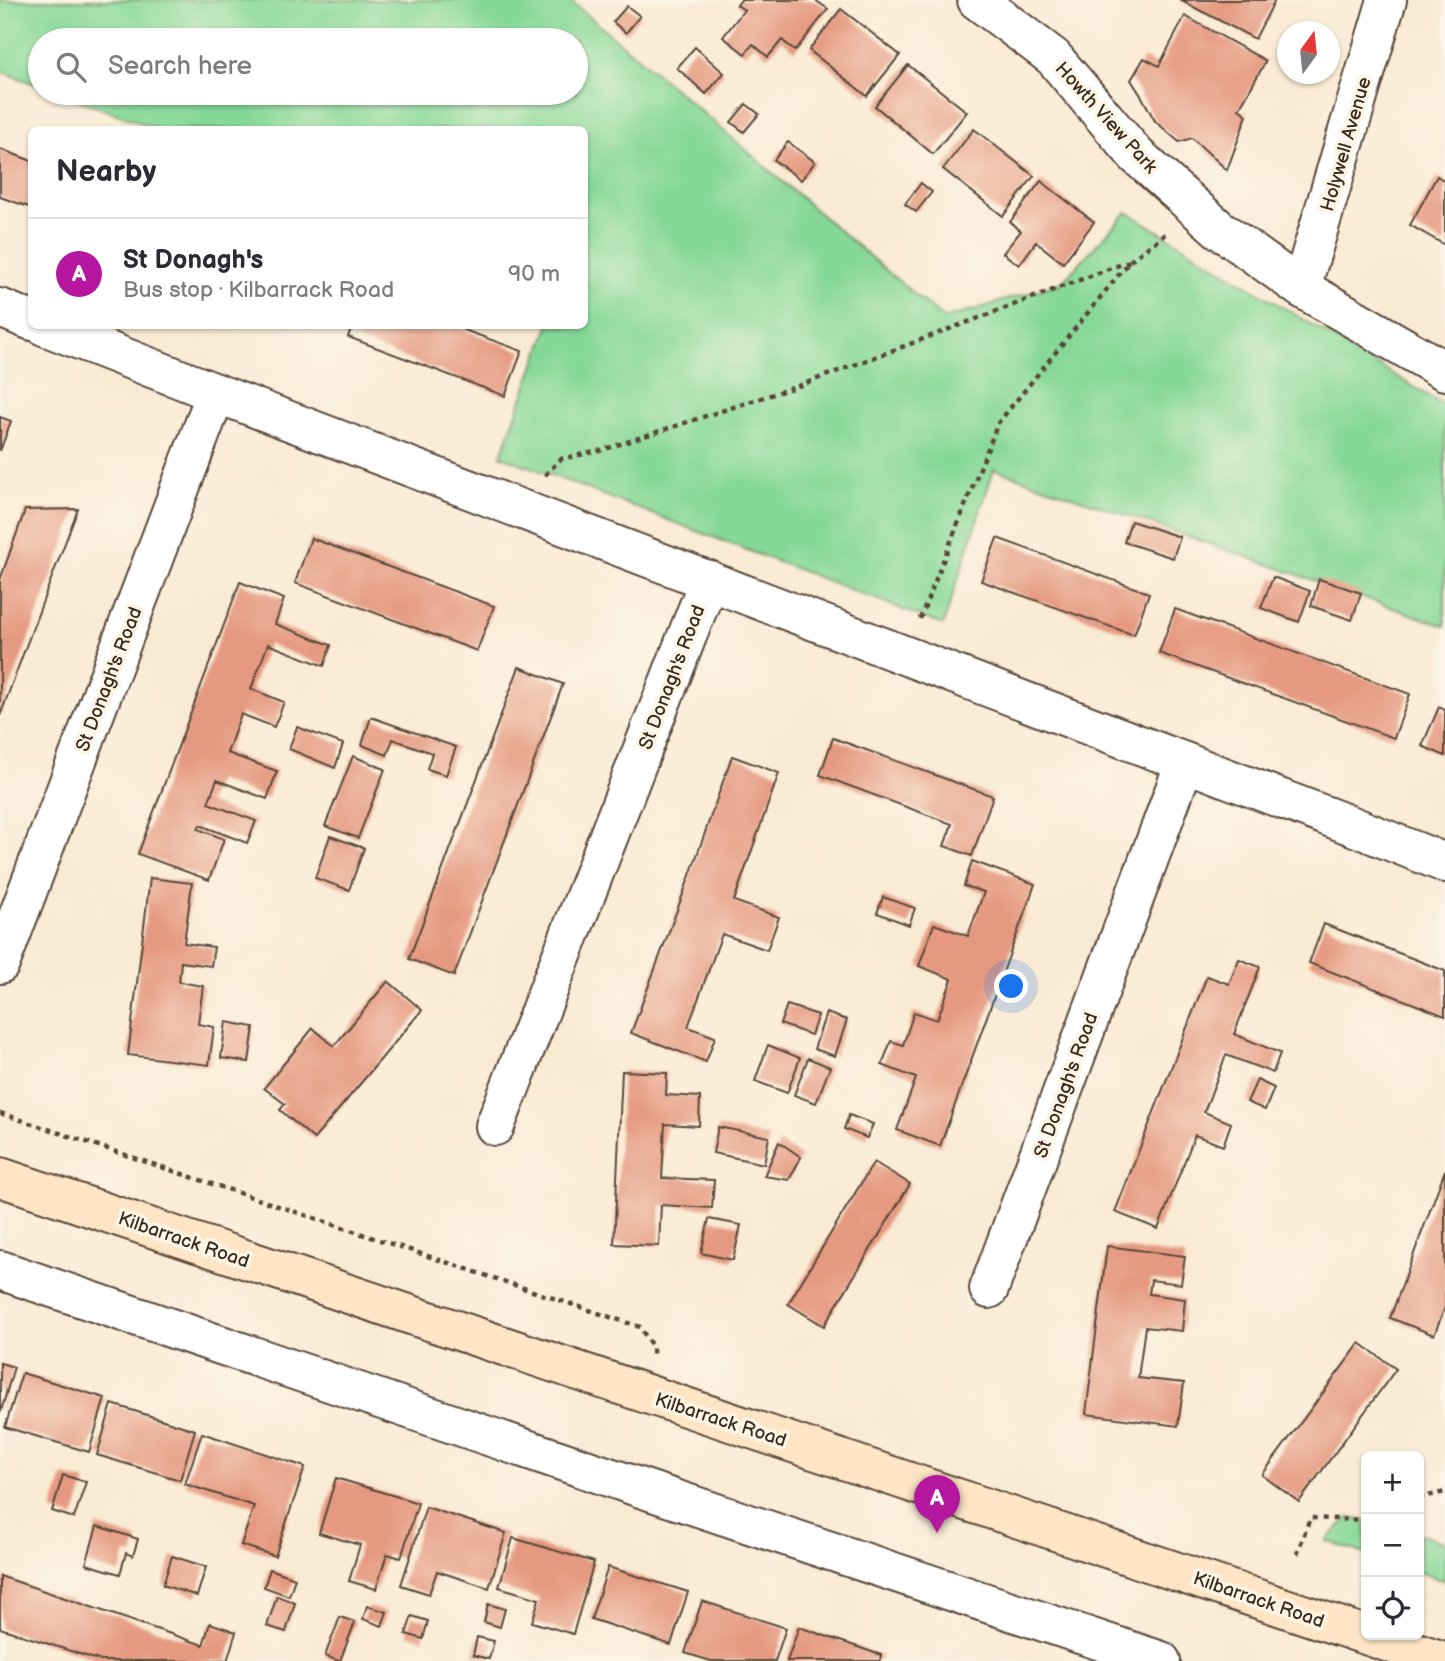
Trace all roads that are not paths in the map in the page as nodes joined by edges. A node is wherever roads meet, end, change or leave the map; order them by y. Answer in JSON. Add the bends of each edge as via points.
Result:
{"nodes":[{"id":1,"x":977,"y":0,"type":"edge"},
{"id":2,"x":1387,"y":0,"type":"edge"},
{"id":3,"x":1301,"y":288,"type":"junction"},
{"id":4,"x":0,"y":308,"type":"edge"},
{"id":5,"x":28,"y":319,"type":"edge"},
{"id":6,"x":52,"y":329,"type":"edge"},
{"id":7,"x":1445,"y":371,"type":"edge"},
{"id":8,"x":216,"y":393,"type":"junction"},
{"id":9,"x":709,"y":580,"type":"junction"},
{"id":10,"x":1185,"y":762,"type":"junction"},
{"id":11,"x":1445,"y":863,"type":"edge"},
{"id":12,"x":0,"y":964,"type":"edge"},
{"id":13,"x":495,"y":1125,"type":"dead end"},
{"id":14,"x":0,"y":1177,"type":"edge"},
{"id":15,"x":0,"y":1270,"type":"edge"},
{"id":16,"x":989,"y":1289,"type":"dead end"},
{"id":17,"x":1161,"y":1661,"type":"edge"},
{"id":18,"x":1443,"y":1661,"type":"edge"}],
"edges":[{"from":1,"to":3,"type":"street","name":"Howth View Park","via":[[1053,57],[1136,155],[1219,229]]},
{"from":2,"to":3,"type":"street","name":"Holywell Avenue"},
{"from":3,"to":7,"type":"street","name":"Howth View Park"},
{"from":4,"to":5,"type":"street"},
{"from":6,"to":8,"type":"street","name":"St Donagh's Road"},
{"from":8,"to":9,"type":"street","name":"St Donagh's Road"},
{"from":8,"to":12,"type":"street","name":"St Donagh's Road"},
{"from":9,"to":10,"type":"street","name":"St Donagh's Road"},
{"from":9,"to":13,"type":"street","name":"St Donagh's Road"},
{"from":10,"to":11,"type":"street","name":"St Donagh's Road"},
{"from":10,"to":16,"type":"street","name":"St Donagh's Road"},
{"from":14,"to":18,"type":"main road","name":"Kilbarrack Road"},
{"from":15,"to":17,"type":"street"}]}
